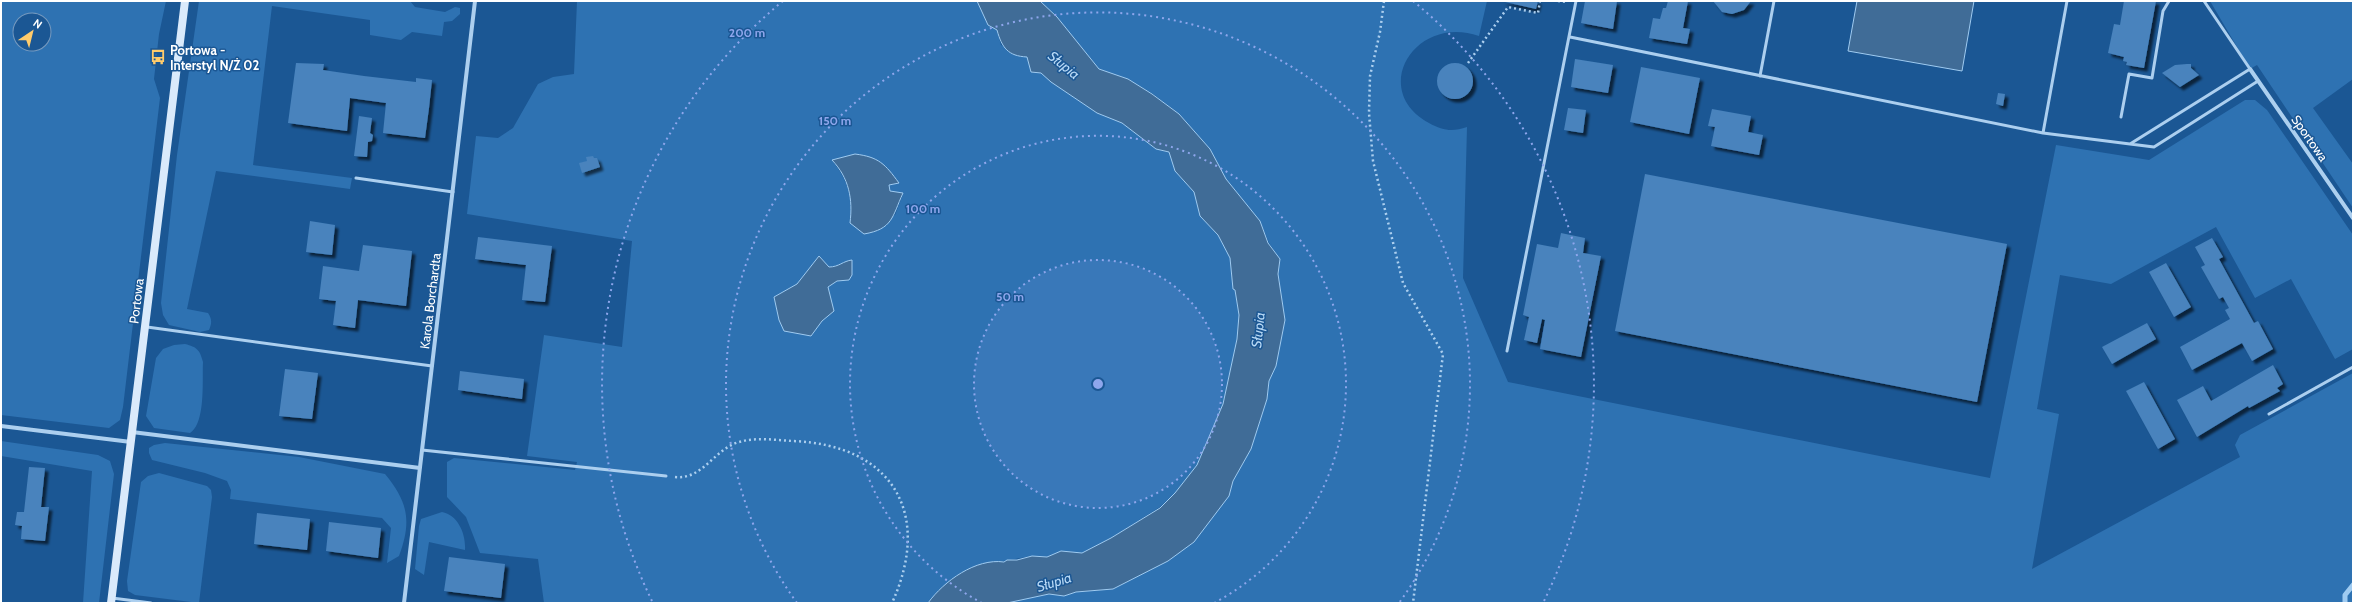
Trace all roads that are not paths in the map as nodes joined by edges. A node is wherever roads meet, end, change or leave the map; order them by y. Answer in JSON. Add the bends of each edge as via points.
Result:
{"nodes":[{"id":1,"x":185,"y":1,"type":"edge"},
{"id":2,"x":475,"y":1,"type":"edge"},
{"id":3,"x":1576,"y":1,"type":"edge"},
{"id":4,"x":1774,"y":1,"type":"edge"},
{"id":5,"x":2067,"y":1,"type":"edge"},
{"id":6,"x":2169,"y":1,"type":"edge"},
{"id":7,"x":2204,"y":1,"type":"edge"},
{"id":8,"x":1570,"y":37,"type":"junction"},
{"id":9,"x":2250,"y":69,"type":"junction"},
{"id":10,"x":1760,"y":76,"type":"junction"},
{"id":11,"x":2258,"y":81,"type":"junction"},
{"id":12,"x":2121,"y":117,"type":"dead end"},
{"id":13,"x":2043,"y":133,"type":"junction"},
{"id":14,"x":2130,"y":144,"type":"junction"},
{"id":15,"x":356,"y":178,"type":"dead end"},
{"id":16,"x":452,"y":192,"type":"junction"},
{"id":17,"x":2353,"y":218,"type":"edge"},
{"id":18,"x":145,"y":327,"type":"junction"},
{"id":19,"x":1507,"y":351,"type":"dead end"},
{"id":20,"x":432,"y":366,"type":"junction"},
{"id":21,"x":2353,"y":367,"type":"edge"},
{"id":22,"x":2269,"y":414,"type":"dead end"},
{"id":23,"x":1,"y":426,"type":"edge"},
{"id":24,"x":132,"y":432,"type":"junction"},
{"id":25,"x":131,"y":442,"type":"junction"},
{"id":26,"x":422,"y":450,"type":"junction"},
{"id":27,"x":420,"y":468,"type":"junction"},
{"id":28,"x":666,"y":476,"type":"road end"},
{"id":29,"x":111,"y":601,"type":"edge"},
{"id":30,"x":151,"y":603,"type":"edge"},
{"id":31,"x":404,"y":603,"type":"edge"}],
"edges":[{"from":1,"to":18,"type":"main road","name":"Portowa"},
{"from":2,"to":16,"type":"street","name":"Karola Borchardta"},
{"from":3,"to":8,"type":"lane"},
{"from":4,"to":10,"type":"lane"},
{"from":5,"to":13,"type":"lane"},
{"from":6,"to":12,"type":"lane","via":[[2163,11],[2152,78],[2129,74]]},
{"from":7,"to":9,"type":"lane"},
{"from":8,"to":10,"type":"lane"},
{"from":8,"to":19,"type":"lane"},
{"from":9,"to":11,"type":"street","name":"Sportowa"},
{"from":9,"to":14,"type":"lane"},
{"from":10,"to":13,"type":"lane"},
{"from":11,"to":14,"type":"lane","via":[[2154,147]]},
{"from":11,"to":17,"type":"street","name":"Sportowa"},
{"from":13,"to":14,"type":"lane"},
{"from":15,"to":16,"type":"lane"},
{"from":16,"to":20,"type":"street","name":"Karola Borchardta"},
{"from":18,"to":20,"type":"lane"},
{"from":18,"to":24,"type":"main road","name":"Portowa"},
{"from":20,"to":26,"type":"street","name":"Karola Borchardta"},
{"from":21,"to":22,"type":"lane"},
{"from":23,"to":25,"type":"street"},
{"from":24,"to":25,"type":"main road","name":"Portowa"},
{"from":24,"to":27,"type":"street"},
{"from":25,"to":29,"type":"main road","name":"Portowa"},
{"from":26,"to":27,"type":"street","name":"Karola Borchardta"},
{"from":26,"to":28,"type":"lane"},
{"from":27,"to":31,"type":"street","name":"Karola Borchardta"},
{"from":29,"to":30,"type":"lane"}]}
